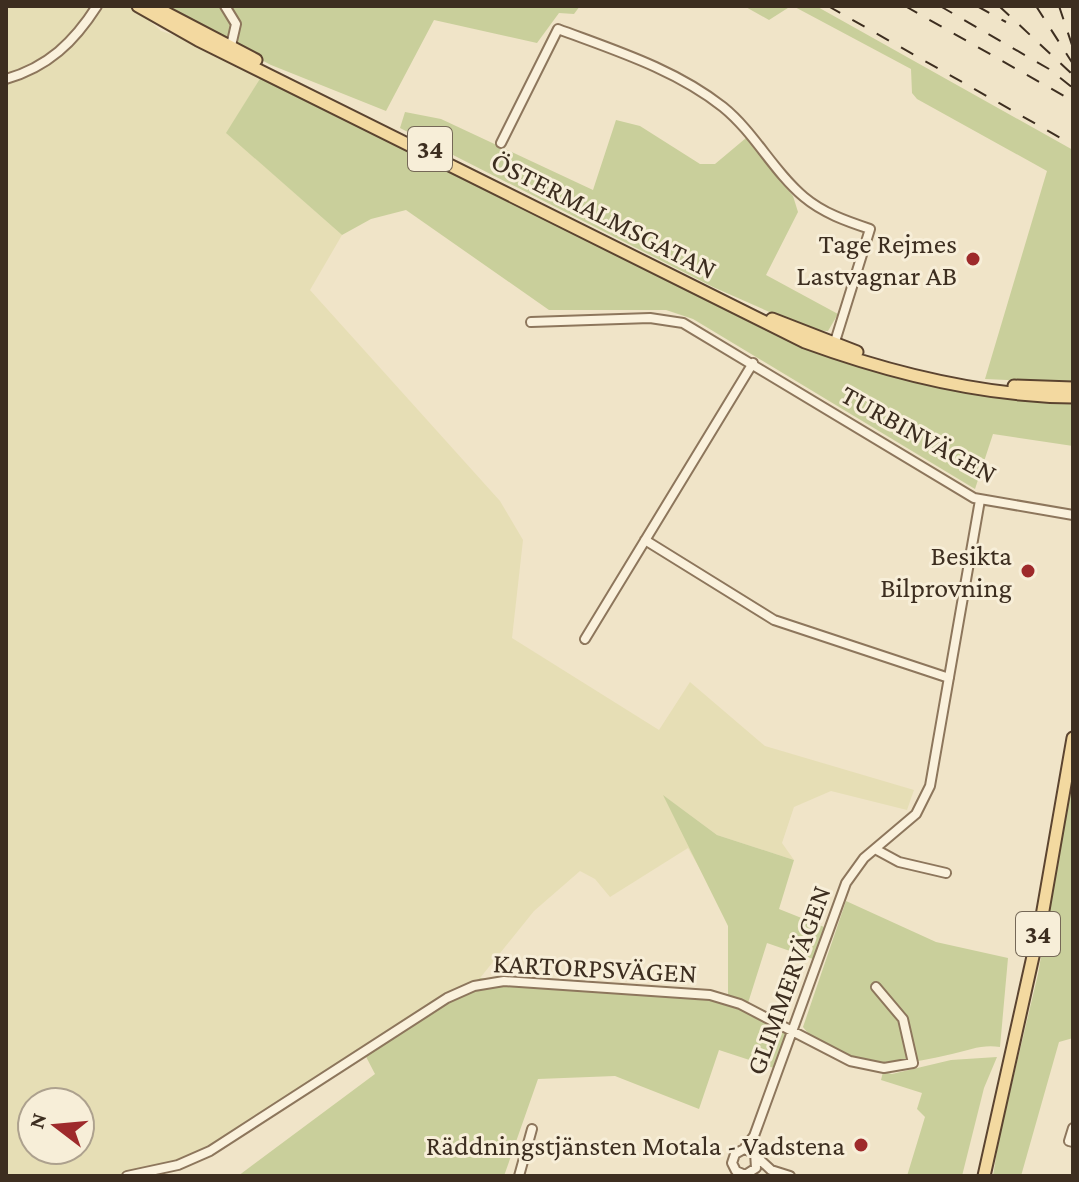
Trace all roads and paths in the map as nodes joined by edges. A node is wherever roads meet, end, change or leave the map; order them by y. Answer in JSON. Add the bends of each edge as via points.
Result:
{"nodes":[{"id":1,"x":97,"y":6,"type":"edge"},
{"id":2,"x":138,"y":6,"type":"edge"},
{"id":3,"x":153,"y":6,"type":"edge"},
{"id":4,"x":225,"y":6,"type":"edge"},
{"id":5,"x":229,"y":51,"type":"junction"},
{"id":6,"x":6,"y":79,"type":"edge"},
{"id":7,"x":501,"y":143,"type":"dead end"},
{"id":8,"x":531,"y":322,"type":"dead end"},
{"id":9,"x":833,"y":348,"type":"junction"},
{"id":10,"x":753,"y":363,"type":"junction"},
{"id":11,"x":1073,"y":388,"type":"edge"},
{"id":12,"x":1073,"y":397,"type":"edge"},
{"id":13,"x":980,"y":500,"type":"junction"},
{"id":14,"x":1073,"y":515,"type":"edge"},
{"id":15,"x":645,"y":540,"type":"junction"},
{"id":16,"x":585,"y":639,"type":"dead end"},
{"id":17,"x":949,"y":678,"type":"junction"},
{"id":18,"x":1073,"y":738,"type":"edge"},
{"id":19,"x":875,"y":849,"type":"junction"},
{"id":20,"x":946,"y":873,"type":"dead end"},
{"id":21,"x":876,"y":987,"type":"dead end"},
{"id":22,"x":794,"y":1032,"type":"junction"},
{"id":23,"x":994,"y":1128,"type":"junction"},
{"id":24,"x":1073,"y":1128,"type":"edge"},
{"id":25,"x":532,"y":1129,"type":"dead end"},
{"id":26,"x":754,"y":1136,"type":"junction"},
{"id":27,"x":1073,"y":1142,"type":"edge"},
{"id":28,"x":744,"y":1149,"type":"junction"},
{"id":29,"x":755,"y":1154,"type":"junction"},
{"id":30,"x":733,"y":1166,"type":"junction"},
{"id":31,"x":771,"y":1170,"type":"junction"},
{"id":32,"x":747,"y":1174,"type":"edge"},
{"id":33,"x":127,"y":1176,"type":"edge"},
{"id":34,"x":519,"y":1176,"type":"edge"},
{"id":35,"x":733,"y":1176,"type":"edge"},
{"id":36,"x":790,"y":1176,"type":"edge"},
{"id":37,"x":984,"y":1176,"type":"edge"},
{"id":38,"x":990,"y":1176,"type":"edge"}],
"edges":[{"from":1,"to":6,"type":"street","via":[[55,55]]},
{"from":2,"to":5,"type":"main road","name":"ÖSTERMALMSGATAN","number":"34"},
{"from":3,"to":5,"type":"main road","name":"ÖSTERMALMSGATAN","number":"34"},
{"from":4,"to":5,"type":"street","via":[[236,24]]},
{"from":5,"to":9,"type":"main road","name":"ÖSTERMALMSGATAN","number":"34"},
{"from":7,"to":9,"type":"street","via":[[558,29],[698,89],[743,125],[805,198],[870,229]]},
{"from":8,"to":10,"type":"street","name":"TURBINVÄGEN","via":[[672,320],[692,326]]},
{"from":9,"to":11,"type":"main road","name":"ÖSTERMALMSGATAN","number":"34","via":[[944,376]]},
{"from":9,"to":12,"type":"main road","name":"ÖSTERMALMSGATAN","number":"34","via":[[881,367],[976,387]]},
{"from":10,"to":13,"type":"street","name":"TURBINVÄGEN"},
{"from":10,"to":15,"type":"street"},
{"from":13,"to":14,"type":"street","name":"TURBINVÄGEN"},
{"from":13,"to":17,"type":"street","name":"GLIMMERVÄGEN"},
{"from":15,"to":16,"type":"street"},
{"from":15,"to":17,"type":"street","via":[[774,620]]},
{"from":17,"to":19,"type":"street","name":"GLIMMERVÄGEN","via":[[926,796],[908,824]]},
{"from":18,"to":23,"type":"main road","number":"34","via":[[1039,930]]},
{"from":19,"to":20,"type":"street","via":[[899,862]]},
{"from":19,"to":22,"type":"street","name":"GLIMMERVÄGEN","via":[[846,883]]},
{"from":21,"to":22,"type":"street","name":"KARTORPSVÄGEN","via":[[903,1019],[913,1063],[884,1068],[860,1064]]},
{"from":22,"to":26,"type":"street","name":"GLIMMERVÄGEN"},
{"from":22,"to":33,"type":"street","name":"KARTORPSVÄGEN","via":[[710,995],[542,982],[483,983],[447,998],[210,1151],[178,1165]]},
{"from":23,"to":37,"type":"main road","number":"34"},
{"from":23,"to":38,"type":"main road","number":"34"},
{"from":24,"to":27,"type":"street"},
{"from":25,"to":34,"type":"street"},
{"from":26,"to":28,"type":"street","name":"GLIMMERVÄGEN"},
{"from":26,"to":29,"type":"street","name":"GLIMMERVÄGEN"},
{"from":28,"to":29,"type":"street"},
{"from":28,"to":30,"type":"street","name":"GLIMMERVÄGEN","via":[[735,1154]]},
{"from":29,"to":31,"type":"street"},
{"from":29,"to":32,"type":"street","name":"GLIMMERVÄGEN"},
{"from":30,"to":32,"type":"street"},
{"from":30,"to":35,"type":"street"},
{"from":31,"to":32,"type":"street"},
{"from":31,"to":36,"type":"street"}]}
